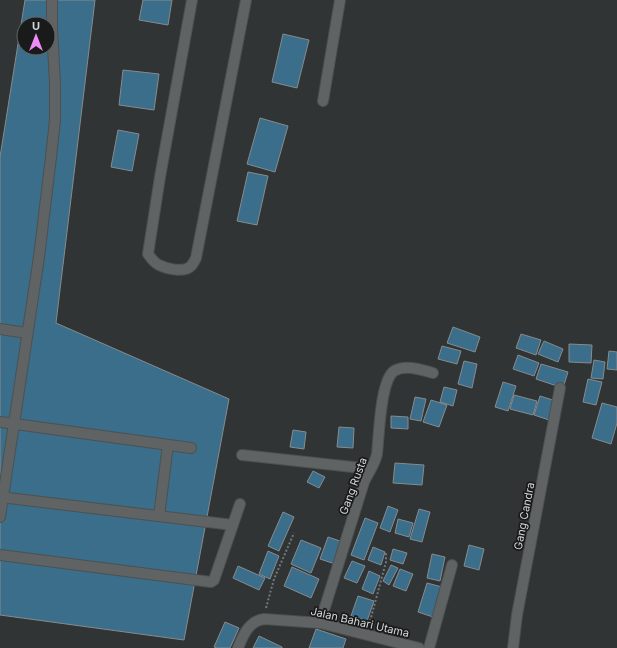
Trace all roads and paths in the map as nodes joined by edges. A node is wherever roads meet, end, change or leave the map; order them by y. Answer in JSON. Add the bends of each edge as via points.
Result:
{"nodes":[{"id":1,"x":52,"y":0,"type":"edge"},
{"id":2,"x":192,"y":0,"type":"edge"},
{"id":3,"x":246,"y":0,"type":"edge"},
{"id":4,"x":340,"y":0,"type":"edge"},
{"id":5,"x":323,"y":101,"type":"dead end"},
{"id":6,"x":0,"y":329,"type":"edge"},
{"id":7,"x":27,"y":333,"type":"junction"},
{"id":8,"x":433,"y":373,"type":"dead end"},
{"id":9,"x":560,"y":388,"type":"dead end"},
{"id":10,"x":0,"y":422,"type":"edge"},
{"id":11,"x":14,"y":424,"type":"junction"},
{"id":12,"x":168,"y":445,"type":"junction"},
{"id":13,"x":191,"y":448,"type":"dead end"},
{"id":14,"x":242,"y":455,"type":"dead end"},
{"id":15,"x":371,"y":469,"type":"junction"},
{"id":16,"x":1,"y":497,"type":"edge"},
{"id":17,"x":240,"y":504,"type":"dead end"},
{"id":18,"x":159,"y":516,"type":"junction"},
{"id":19,"x":0,"y":517,"type":"edge"},
{"id":20,"x":233,"y":525,"type":"junction"},
{"id":21,"x":294,"y":533,"type":"dead end"},
{"id":22,"x":386,"y":553,"type":"dead end"},
{"id":23,"x":0,"y":556,"type":"edge"},
{"id":24,"x":452,"y":565,"type":"dead end"},
{"id":25,"x":264,"y":619,"type":"junction"},
{"id":26,"x":320,"y":623,"type":"junction"},
{"id":27,"x":366,"y":636,"type":"junction"},
{"id":28,"x":238,"y":648,"type":"edge"},
{"id":29,"x":419,"y":648,"type":"edge"},
{"id":30,"x":428,"y":648,"type":"edge"},
{"id":31,"x":513,"y":648,"type":"edge"}],
"edges":[{"from":1,"to":7,"type":"street","via":[[55,120],[46,207]]},
{"from":2,"to":3,"type":"street","via":[[148,254],[159,265],[184,270],[191,267],[196,258]]},
{"from":4,"to":5,"type":"street"},
{"from":6,"to":7,"type":"street"},
{"from":7,"to":11,"type":"street"},
{"from":8,"to":15,"type":"street","name":"Gang Rusta","via":[[407,368],[392,373],[381,408],[377,454]]},
{"from":9,"to":31,"type":"street","name":"Gang Candra"},
{"from":10,"to":11,"type":"street"},
{"from":11,"to":12,"type":"street"},
{"from":11,"to":16,"type":"street"},
{"from":12,"to":13,"type":"street"},
{"from":12,"to":18,"type":"street"},
{"from":14,"to":15,"type":"street"},
{"from":15,"to":26,"type":"street","name":"Gang Rusta","via":[[364,482]]},
{"from":16,"to":18,"type":"street"},
{"from":16,"to":19,"type":"street"},
{"from":17,"to":20,"type":"street"},
{"from":18,"to":20,"type":"street"},
{"from":20,"to":23,"type":"street","via":[[214,580],[211,582]]},
{"from":21,"to":25,"type":"path","via":[[270,592]]},
{"from":22,"to":27,"type":"path","via":[[386,562]]},
{"from":24,"to":30,"type":"street"},
{"from":25,"to":26,"type":"street","name":"Jalan Bahari Utama"},
{"from":25,"to":28,"type":"street","via":[[257,620],[249,627]]},
{"from":26,"to":27,"type":"street","name":"Jalan Bahari Utama"},
{"from":27,"to":29,"type":"street","name":"Jalan Bahari Utama"}]}
